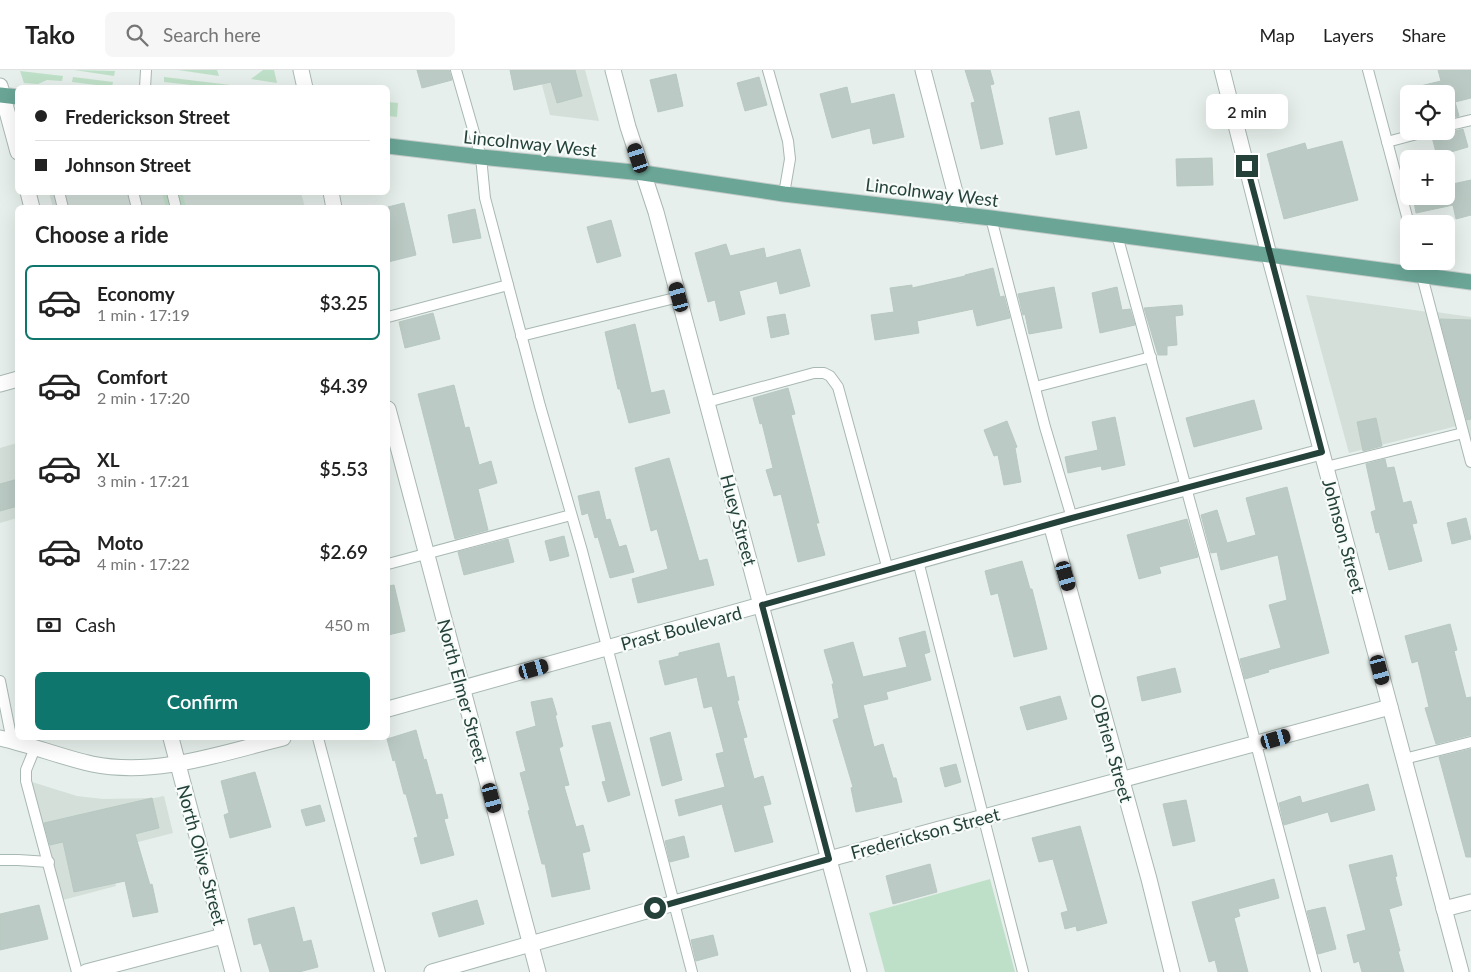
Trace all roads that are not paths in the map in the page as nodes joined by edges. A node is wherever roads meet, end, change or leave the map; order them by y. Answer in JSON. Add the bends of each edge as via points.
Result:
{"nodes":[{"id":1,"x":146,"y":70,"type":"edge"},
{"id":2,"x":301,"y":70,"type":"edge"},
{"id":3,"x":456,"y":70,"type":"edge"},
{"id":4,"x":613,"y":70,"type":"edge"},
{"id":5,"x":768,"y":70,"type":"edge"},
{"id":6,"x":924,"y":70,"type":"edge"},
{"id":7,"x":1222,"y":70,"type":"edge"},
{"id":8,"x":1368,"y":70,"type":"edge"},
{"id":9,"x":145,"y":85,"type":"edge"},
{"id":10,"x":304,"y":85,"type":"edge"},
{"id":11,"x":5,"y":93,"type":"edge"},
{"id":12,"x":1471,"y":120,"type":"edge"},
{"id":13,"x":1455,"y":124,"type":"edge"},
{"id":14,"x":15,"y":138,"type":"edge"},
{"id":15,"x":1400,"y":139,"type":"edge"},
{"id":16,"x":1387,"y":142,"type":"junction"},
{"id":17,"x":390,"y":146,"type":"edge"},
{"id":18,"x":481,"y":157,"type":"junction"},
{"id":19,"x":643,"y":173,"type":"junction"},
{"id":20,"x":784,"y":194,"type":"junction"},
{"id":21,"x":961,"y":215,"type":"junction"},
{"id":22,"x":1407,"y":215,"type":"edge"},
{"id":23,"x":991,"y":218,"type":"junction"},
{"id":24,"x":1117,"y":235,"type":"junction"},
{"id":25,"x":1269,"y":255,"type":"junction"},
{"id":26,"x":1400,"y":267,"type":"edge"},
{"id":27,"x":1420,"y":270,"type":"edge"},
{"id":28,"x":1424,"y":270,"type":"edge"},
{"id":29,"x":1471,"y":282,"type":"edge"},
{"id":30,"x":508,"y":285,"type":"junction"},
{"id":31,"x":679,"y":297,"type":"junction"},
{"id":32,"x":390,"y":316,"type":"edge"},
{"id":33,"x":522,"y":336,"type":"junction"},
{"id":34,"x":1151,"y":357,"type":"junction"},
{"id":35,"x":15,"y":381,"type":"edge"},
{"id":36,"x":0,"y":384,"type":"edge"},
{"id":37,"x":1035,"y":387,"type":"junction"},
{"id":38,"x":708,"y":402,"type":"junction"},
{"id":39,"x":390,"y":419,"type":"edge"},
{"id":40,"x":1463,"y":433,"type":"junction"},
{"id":41,"x":1322,"y":452,"type":"junction"},
{"id":42,"x":1471,"y":462,"type":"edge"},
{"id":43,"x":1326,"y":467,"type":"junction"},
{"id":44,"x":1187,"y":488,"type":"junction"},
{"id":45,"x":571,"y":515,"type":"junction"},
{"id":46,"x":1072,"y":518,"type":"junction"},
{"id":47,"x":1051,"y":524,"type":"junction"},
{"id":48,"x":425,"y":554,"type":"junction"},
{"id":49,"x":918,"y":562,"type":"junction"},
{"id":50,"x":390,"y":563,"type":"edge"},
{"id":51,"x":888,"y":570,"type":"junction"},
{"id":52,"x":762,"y":605,"type":"junction"},
{"id":53,"x":606,"y":648,"type":"junction"},
{"id":54,"x":0,"y":681,"type":"edge"},
{"id":55,"x":463,"y":689,"type":"junction"},
{"id":56,"x":1390,"y":707,"type":"junction"},
{"id":57,"x":390,"y":708,"type":"edge"},
{"id":58,"x":6,"y":740,"type":"edge"},
{"id":59,"x":172,"y":740,"type":"edge"},
{"id":60,"x":275,"y":740,"type":"edge"},
{"id":61,"x":319,"y":740,"type":"edge"},
{"id":62,"x":1471,"y":742,"type":"edge"},
{"id":63,"x":1256,"y":744,"type":"junction"},
{"id":64,"x":35,"y":748,"type":"junction"},
{"id":65,"x":1404,"y":759,"type":"junction"},
{"id":66,"x":178,"y":763,"type":"junction"},
{"id":67,"x":1122,"y":780,"type":"junction"},
{"id":68,"x":984,"y":818,"type":"junction"},
{"id":69,"x":829,"y":859,"type":"junction"},
{"id":70,"x":0,"y":860,"type":"edge"},
{"id":71,"x":49,"y":862,"type":"junction"},
{"id":72,"x":1471,"y":902,"type":"edge"},
{"id":73,"x":673,"y":903,"type":"junction"},
{"id":74,"x":1444,"y":909,"type":"junction"},
{"id":75,"x":223,"y":936,"type":"junction"},
{"id":76,"x":531,"y":944,"type":"junction"},
{"id":77,"x":77,"y":972,"type":"edge"},
{"id":78,"x":86,"y":972,"type":"edge"},
{"id":79,"x":233,"y":972,"type":"edge"},
{"id":80,"x":380,"y":972,"type":"edge"},
{"id":81,"x":432,"y":972,"type":"edge"},
{"id":82,"x":538,"y":972,"type":"edge"},
{"id":83,"x":692,"y":972,"type":"edge"},
{"id":84,"x":859,"y":972,"type":"edge"},
{"id":85,"x":1023,"y":972,"type":"edge"},
{"id":86,"x":1172,"y":972,"type":"edge"},
{"id":87,"x":1316,"y":972,"type":"edge"},
{"id":88,"x":1461,"y":972,"type":"edge"}],
"edges":[{"from":1,"to":9,"type":"lane"},
{"from":2,"to":10,"type":"street"},
{"from":3,"to":18,"type":"lane"},
{"from":4,"to":19,"type":"street","name":"Huey Street"},
{"from":5,"to":20,"type":"lane","via":[[788,141],[790,158]]},
{"from":6,"to":21,"type":"street"},
{"from":7,"to":25,"type":"street","name":"Johnson Street"},
{"from":8,"to":16,"type":"lane"},
{"from":11,"to":14,"type":"street"},
{"from":12,"to":13,"type":"lane"},
{"from":15,"to":16,"type":"lane"},
{"from":16,"to":22,"type":"lane"},
{"from":17,"to":18,"type":"main road","name":"Lincolnway West"},
{"from":18,"to":19,"type":"main road","name":"Lincolnway West"},
{"from":18,"to":30,"type":"lane","via":[[484,198]]},
{"from":19,"to":20,"type":"main road","name":"Lincolnway West"},
{"from":19,"to":31,"type":"street","name":"Huey Street"},
{"from":20,"to":21,"type":"main road","name":"Lincolnway West"},
{"from":21,"to":23,"type":"main road","name":"Lincolnway West"},
{"from":23,"to":24,"type":"main road","name":"Lincolnway West"},
{"from":23,"to":37,"type":"lane"},
{"from":24,"to":25,"type":"main road","name":"Lincolnway West"},
{"from":24,"to":34,"type":"lane"},
{"from":25,"to":26,"type":"main road","name":"Lincolnway West"},
{"from":25,"to":41,"type":"street","name":"Johnson Street"},
{"from":27,"to":40,"type":"lane"},
{"from":28,"to":29,"type":"main road","name":"Lincolnway West"},
{"from":30,"to":32,"type":"lane"},
{"from":30,"to":33,"type":"lane"},
{"from":31,"to":33,"type":"lane"},
{"from":31,"to":38,"type":"street","name":"Huey Street"},
{"from":33,"to":45,"type":"lane"},
{"from":34,"to":37,"type":"lane"},
{"from":34,"to":44,"type":"lane"},
{"from":35,"to":36,"type":"street"},
{"from":37,"to":46,"type":"lane"},
{"from":38,"to":51,"type":"lane","via":[[814,373],[824,373],[835,380]]},
{"from":38,"to":52,"type":"street","name":"Huey Street"},
{"from":39,"to":48,"type":"street","name":"North Elmer Street"},
{"from":40,"to":42,"type":"lane"},
{"from":40,"to":43,"type":"lane"},
{"from":41,"to":43,"type":"street","name":"Johnson Street"},
{"from":41,"to":44,"type":"street","name":"Prast Boulevard"},
{"from":43,"to":56,"type":"street","name":"Johnson Street"},
{"from":44,"to":46,"type":"street","name":"Prast Boulevard"},
{"from":44,"to":63,"type":"lane"},
{"from":45,"to":48,"type":"lane"},
{"from":45,"to":53,"type":"lane"},
{"from":46,"to":47,"type":"street","name":"Prast Boulevard"},
{"from":47,"to":49,"type":"street","name":"Prast Boulevard"},
{"from":47,"to":67,"type":"street","name":"O'Brien Street"},
{"from":48,"to":50,"type":"lane"},
{"from":48,"to":55,"type":"street","name":"North Elmer Street"},
{"from":49,"to":51,"type":"street","name":"Prast Boulevard"},
{"from":49,"to":68,"type":"lane"},
{"from":51,"to":52,"type":"street","name":"Prast Boulevard"},
{"from":52,"to":53,"type":"street","name":"Prast Boulevard"},
{"from":52,"to":69,"type":"street","name":"Huey Street"},
{"from":53,"to":55,"type":"street","name":"Prast Boulevard"},
{"from":53,"to":73,"type":"lane"},
{"from":54,"to":58,"type":"lane"},
{"from":55,"to":57,"type":"street","name":"Prast Boulevard"},
{"from":55,"to":76,"type":"street","name":"North Elmer Street"},
{"from":56,"to":63,"type":"street","name":"Frederickson Street"},
{"from":56,"to":65,"type":"street","name":"Johnson Street"},
{"from":58,"to":64,"type":"street"},
{"from":59,"to":66,"type":"street","name":"North Olive Street"},
{"from":60,"to":66,"type":"street"},
{"from":61,"to":80,"type":"lane"},
{"from":62,"to":65,"type":"lane"},
{"from":63,"to":67,"type":"street","name":"Frederickson Street"},
{"from":63,"to":87,"type":"lane"},
{"from":64,"to":66,"type":"street","via":[[93,764],[123,768]]},
{"from":64,"to":71,"type":"lane","via":[[26,770],[26,782]]},
{"from":65,"to":74,"type":"street","name":"Johnson Street"},
{"from":66,"to":75,"type":"street","name":"North Olive Street"},
{"from":67,"to":68,"type":"street","name":"Frederickson Street"},
{"from":67,"to":86,"type":"street","name":"O'Brien Street"},
{"from":68,"to":69,"type":"street","name":"Frederickson Street"},
{"from":68,"to":85,"type":"lane"},
{"from":69,"to":73,"type":"street","name":"Frederickson Street"},
{"from":69,"to":84,"type":"street","name":"Huey Street"},
{"from":70,"to":71,"type":"lane"},
{"from":71,"to":77,"type":"lane"},
{"from":72,"to":74,"type":"street"},
{"from":73,"to":76,"type":"street","name":"Frederickson Street"},
{"from":73,"to":83,"type":"lane"},
{"from":74,"to":88,"type":"street","name":"Johnson Street"},
{"from":75,"to":78,"type":"street"},
{"from":75,"to":79,"type":"street","name":"North Olive Street"},
{"from":76,"to":81,"type":"street","name":"Frederickson Street"},
{"from":76,"to":82,"type":"street","name":"North Elmer Street"}]}
